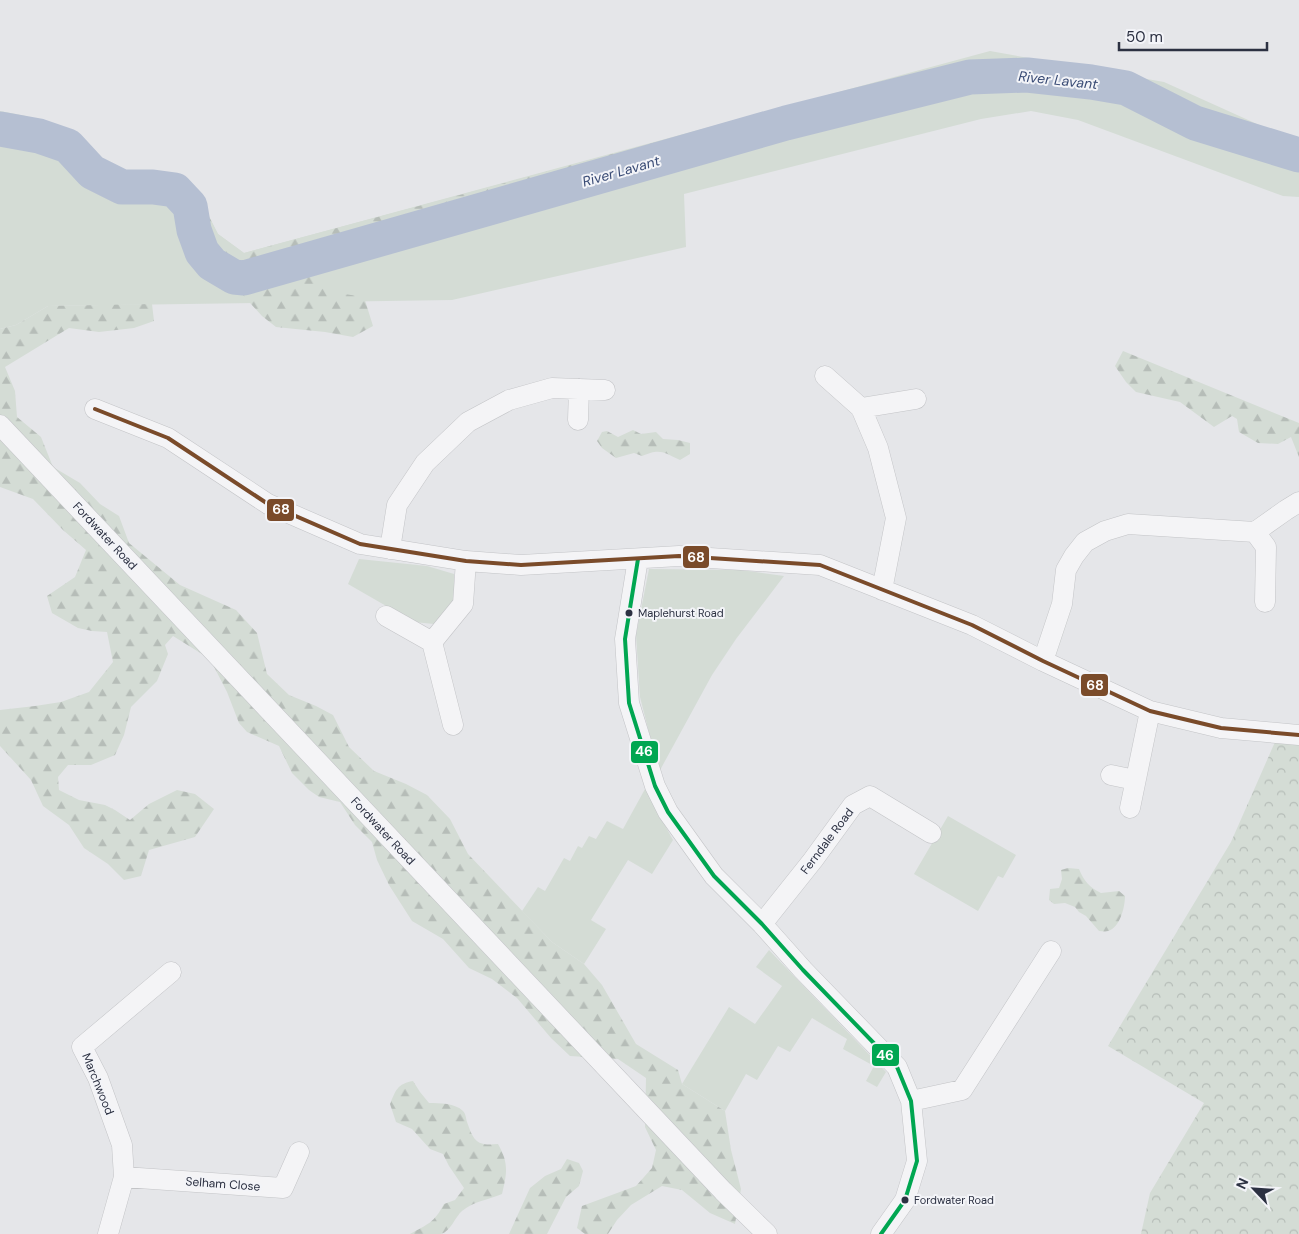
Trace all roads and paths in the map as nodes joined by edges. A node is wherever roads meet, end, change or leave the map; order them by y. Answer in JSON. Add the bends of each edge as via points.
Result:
{"nodes":[{"id":1,"x":825,"y":376,"type":"dead end"},
{"id":2,"x":579,"y":389,"type":"junction"},
{"id":3,"x":605,"y":390,"type":"dead end"},
{"id":4,"x":916,"y":399,"type":"dead end"},
{"id":5,"x":861,"y":408,"type":"junction"},
{"id":6,"x":95,"y":409,"type":"dead end"},
{"id":7,"x":578,"y":420,"type":"dead end"},
{"id":8,"x":0,"y":426,"type":"edge"},
{"id":9,"x":1299,"y":502,"type":"edge"},
{"id":10,"x":1255,"y":532,"type":"junction"},
{"id":11,"x":390,"y":549,"type":"junction"},
{"id":12,"x":638,"y":558,"type":"junction"},
{"id":13,"x":466,"y":562,"type":"junction"},
{"id":14,"x":882,"y":590,"type":"junction"},
{"id":15,"x":1265,"y":602,"type":"dead end"},
{"id":16,"x":386,"y":616,"type":"dead end"},
{"id":17,"x":432,"y":642,"type":"junction"},
{"id":18,"x":1043,"y":661,"type":"junction"},
{"id":19,"x":1150,"y":711,"type":"junction"},
{"id":20,"x":453,"y":725,"type":"dead end"},
{"id":21,"x":1299,"y":735,"type":"edge"},
{"id":22,"x":1111,"y":775,"type":"dead end"},
{"id":23,"x":1135,"y":780,"type":"junction"},
{"id":24,"x":1130,"y":808,"type":"dead end"},
{"id":25,"x":931,"y":833,"type":"dead end"},
{"id":26,"x":762,"y":924,"type":"junction"},
{"id":27,"x":1051,"y":951,"type":"dead end"},
{"id":28,"x":171,"y":972,"type":"dead end"},
{"id":29,"x":911,"y":1101,"type":"junction"},
{"id":30,"x":299,"y":1152,"type":"dead end"},
{"id":31,"x":124,"y":1177,"type":"junction"},
{"id":32,"x":108,"y":1234,"type":"edge"},
{"id":33,"x":767,"y":1234,"type":"edge"},
{"id":34,"x":881,"y":1234,"type":"edge"}],
"edges":[{"from":1,"to":5,"type":"street"},
{"from":2,"to":3,"type":"street"},
{"from":2,"to":7,"type":"street"},
{"from":2,"to":11,"type":"street","via":[[552,388],[509,400],[468,422],[425,464],[397,505]]},
{"from":4,"to":5,"type":"street"},
{"from":5,"to":14,"type":"street","via":[[878,448],[896,518]]},
{"from":6,"to":11,"type":"street","via":[[168,438],[268,504],[360,544]]},
{"from":8,"to":33,"type":"street","name":"Fordwater Road","via":[[722,1191]]},
{"from":9,"to":10,"type":"street"},
{"from":10,"to":15,"type":"street","via":[[1266,547]]},
{"from":10,"to":18,"type":"street","via":[[1128,524],[1085,542],[1066,570],[1062,604]]},
{"from":11,"to":13,"type":"street"},
{"from":12,"to":13,"type":"street","via":[[521,565]]},
{"from":12,"to":14,"type":"street","via":[[679,556],[820,565]]},
{"from":12,"to":26,"type":"street","via":[[625,639],[629,703],[655,786],[668,812],[714,876]]},
{"from":13,"to":17,"type":"street","via":[[463,604]]},
{"from":14,"to":18,"type":"street","via":[[972,625]]},
{"from":16,"to":17,"type":"street"},
{"from":17,"to":20,"type":"street"},
{"from":18,"to":19,"type":"street"},
{"from":19,"to":21,"type":"street","via":[[1221,728]]},
{"from":19,"to":23,"type":"street"},
{"from":22,"to":23,"type":"street"},
{"from":23,"to":24,"type":"street"},
{"from":25,"to":26,"type":"street","name":"Ferndale Road","via":[[870,796],[853,805]]},
{"from":26,"to":29,"type":"street","via":[[896,1068]]},
{"from":27,"to":29,"type":"street","via":[[962,1090]]},
{"from":28,"to":31,"type":"street","name":"Marchwood","via":[[82,1047],[98,1078],[122,1145]]},
{"from":29,"to":34,"type":"street","via":[[918,1161],[905,1200]]},
{"from":30,"to":31,"type":"street","name":"Selham Close","via":[[283,1188]]},
{"from":31,"to":32,"type":"street","name":"Marchwood"}]}
